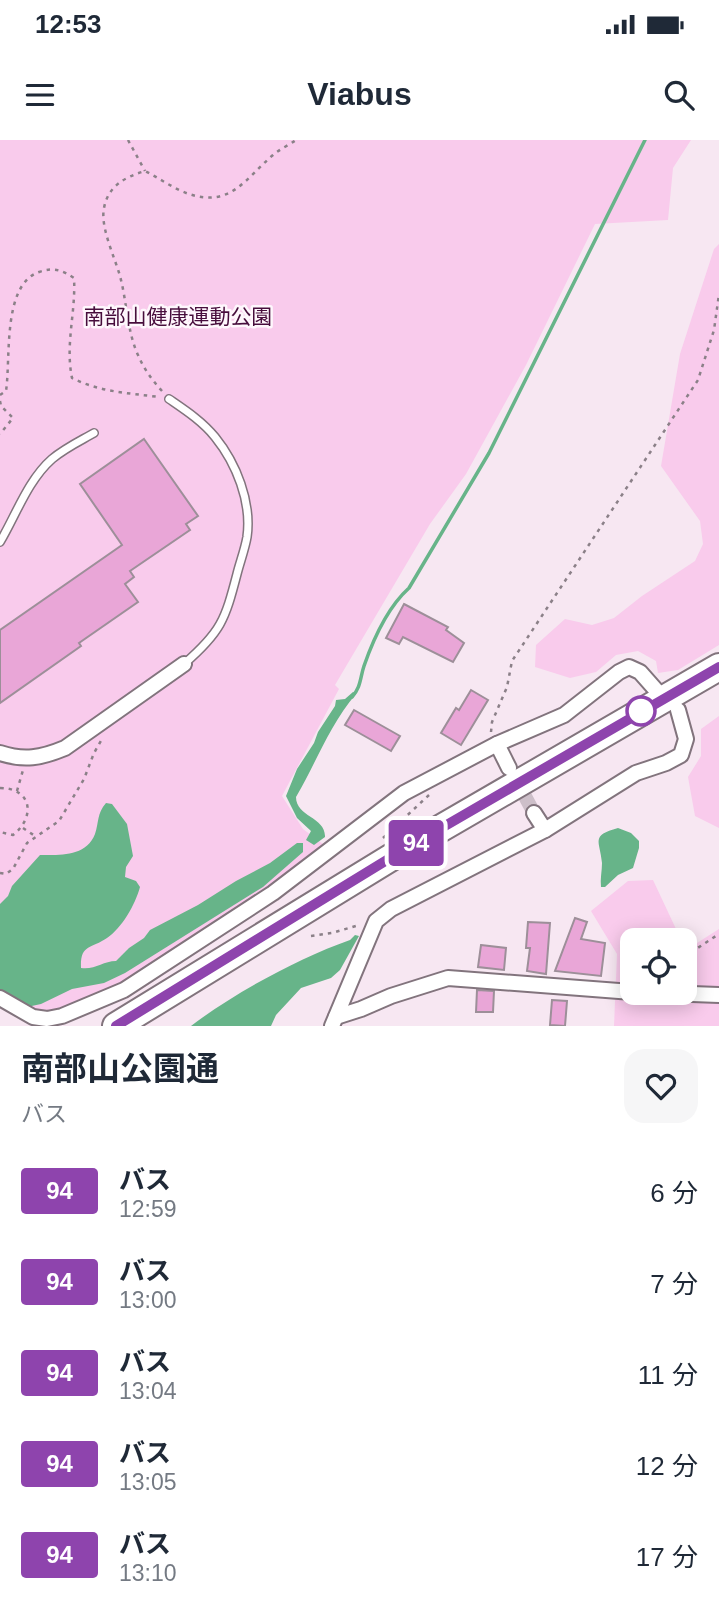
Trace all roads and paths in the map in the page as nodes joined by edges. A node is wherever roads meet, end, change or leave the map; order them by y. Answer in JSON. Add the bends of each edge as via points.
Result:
{"nodes":[{"id":1,"x":128,"y":140,"type":"edge"},
{"id":2,"x":296,"y":140,"type":"edge"},
{"id":3,"x":145,"y":171,"type":"junction"},
{"id":4,"x":719,"y":294,"type":"edge"},
{"id":5,"x":0,"y":395,"type":"edge"},
{"id":6,"x":169,"y":399,"type":"junction"},
{"id":7,"x":0,"y":401,"type":"edge"},
{"id":8,"x":94,"y":433,"type":"dead end"},
{"id":9,"x":0,"y":434,"type":"edge"},
{"id":10,"x":0,"y":542,"type":"edge"},
{"id":11,"x":184,"y":664,"type":"joint"},
{"id":12,"x":719,"y":667,"type":"edge"},
{"id":13,"x":719,"y":687,"type":"edge"},
{"id":14,"x":671,"y":704,"type":"junction"},
{"id":15,"x":111,"y":716,"type":"junction"},
{"id":16,"x":497,"y":744,"type":"junction"},
{"id":17,"x":0,"y":753,"type":"edge"},
{"id":18,"x":26,"y":759,"type":"junction"},
{"id":19,"x":509,"y":768,"type":"tunnel mouth"},
{"id":20,"x":0,"y":788,"type":"edge"},
{"id":21,"x":17,"y":790,"type":"junction"},
{"id":22,"x":431,"y":794,"type":"dead end"},
{"id":23,"x":534,"y":813,"type":"tunnel mouth"},
{"id":24,"x":22,"y":828,"type":"junction"},
{"id":25,"x":545,"y":830,"type":"junction"},
{"id":26,"x":0,"y":832,"type":"edge"},
{"id":27,"x":34,"y":836,"type":"junction"},
{"id":28,"x":376,"y":847,"type":"dead end"},
{"id":29,"x":0,"y":873,"type":"edge"},
{"id":30,"x":376,"y":921,"type":"junction"},
{"id":31,"x":719,"y":934,"type":"edge"},
{"id":32,"x":312,"y":936,"type":"dead end"},
{"id":33,"x":697,"y":948,"type":"edge"},
{"id":34,"x":620,"y":991,"type":"edge"},
{"id":35,"x":697,"y":994,"type":"edge"},
{"id":36,"x":719,"y":995,"type":"edge"},
{"id":37,"x":0,"y":998,"type":"edge"},
{"id":38,"x":334,"y":1021,"type":"edge"},
{"id":39,"x":116,"y":1026,"type":"edge"},
{"id":40,"x":149,"y":1026,"type":"edge"}],
"edges":[{"from":1,"to":3,"type":"path"},
{"from":2,"to":3,"type":"path","via":[[273,154],[230,194],[211,198],[189,194]]},
{"from":3,"to":6,"type":"path","via":[[126,177],[111,190],[103,210],[137,352],[149,377]]},
{"from":4,"to":16,"type":"path","via":[[698,380],[512,661],[492,722]]},
{"from":5,"to":6,"type":"path","via":[[6,391],[12,311],[18,291],[30,275],[47,269],[63,270],[74,278],[68,358],[72,378],[123,395]]},
{"from":6,"to":11,"type":"lane","via":[[214,435],[229,457],[248,519],[228,608],[208,643]]},
{"from":7,"to":9,"type":"path","via":[[13,418]]},
{"from":8,"to":10,"type":"lane","via":[[50,460]]},
{"from":11,"to":15,"type":"street"},
{"from":12,"to":14,"type":"highway"},
{"from":13,"to":14,"type":"highway"},
{"from":14,"to":16,"type":"street","via":[[640,672],[629,667],[564,715]]},
{"from":14,"to":25,"type":"street","via":[[686,739],[681,755],[636,774]]},
{"from":14,"to":39,"type":"highway","via":[[377,866]]},
{"from":14,"to":40,"type":"highway"},
{"from":15,"to":18,"type":"street","via":[[65,748]]},
{"from":15,"to":27,"type":"path","via":[[84,779],[59,821]]},
{"from":16,"to":19,"type":"street"},
{"from":16,"to":37,"type":"street","via":[[404,793],[274,893],[124,990],[47,1019],[33,1017]]},
{"from":17,"to":18,"type":"street"},
{"from":18,"to":21,"type":"path"},
{"from":20,"to":21,"type":"path"},
{"from":21,"to":24,"type":"path","via":[[27,807]]},
{"from":22,"to":28,"type":"path"},
{"from":23,"to":25,"type":"street"},
{"from":24,"to":26,"type":"path","via":[[13,835]]},
{"from":24,"to":27,"type":"path"},
{"from":25,"to":30,"type":"street"},
{"from":27,"to":29,"type":"path","via":[[13,869]]},
{"from":30,"to":32,"type":"path"},
{"from":30,"to":38,"type":"street"},
{"from":31,"to":33,"type":"path"},
{"from":34,"to":38,"type":"street","via":[[448,978]]},
{"from":35,"to":36,"type":"street"}]}
